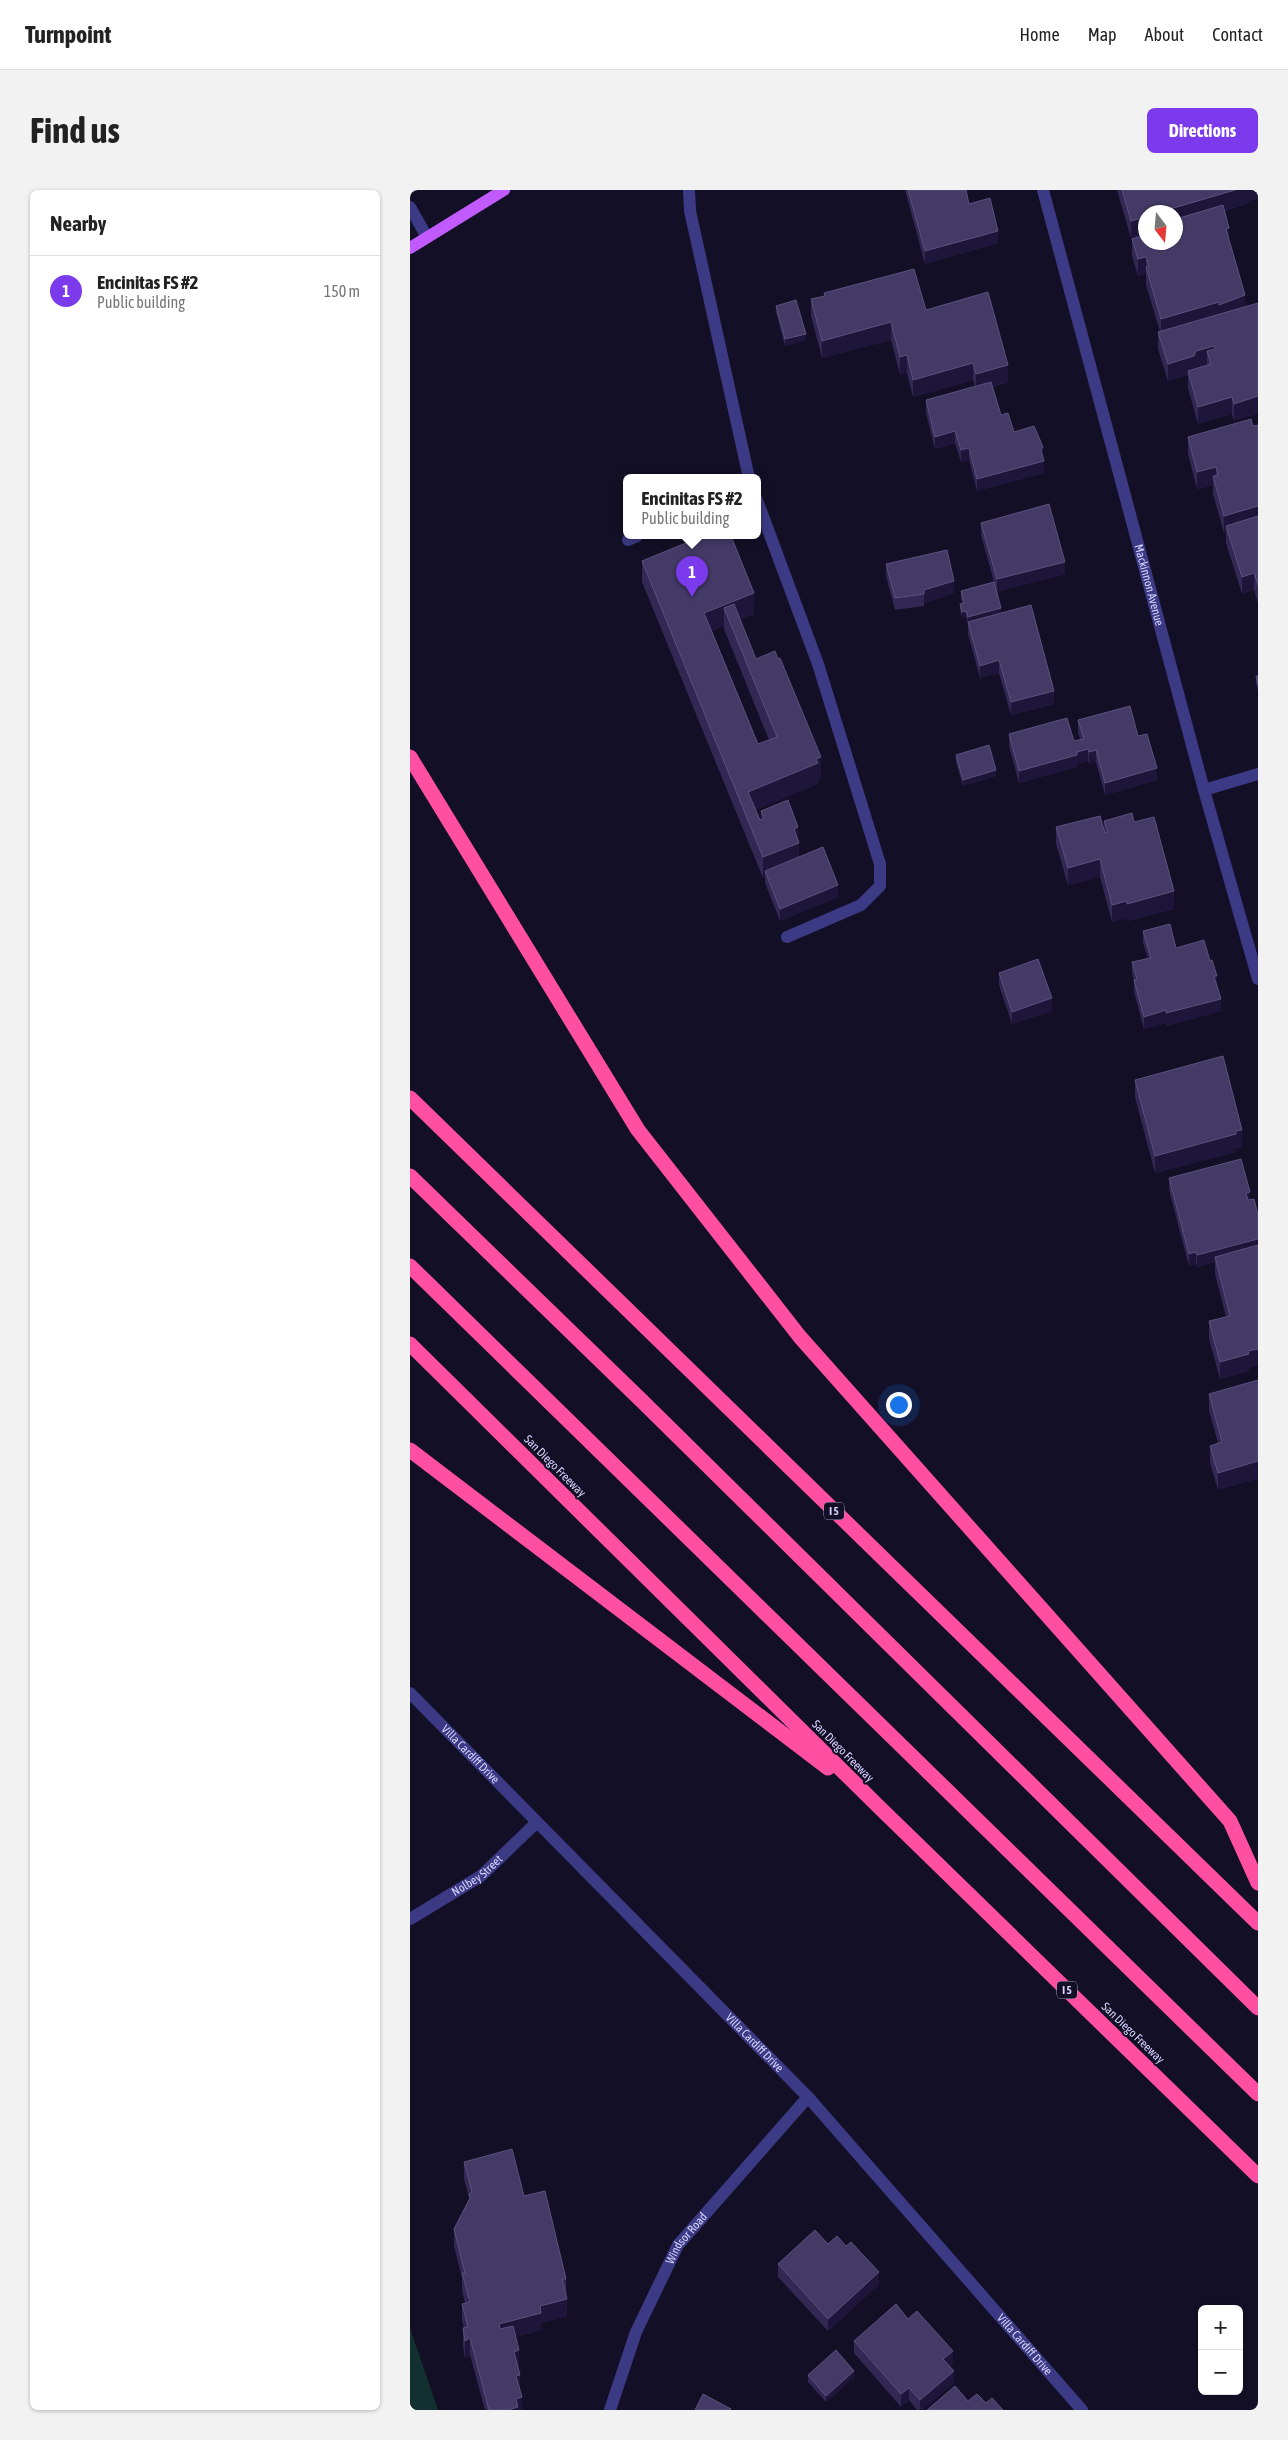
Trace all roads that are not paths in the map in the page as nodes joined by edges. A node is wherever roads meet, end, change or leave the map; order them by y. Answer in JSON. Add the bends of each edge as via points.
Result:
{"nodes":[{"id":1,"x":504,"y":190,"type":"edge"},
{"id":2,"x":689,"y":190,"type":"edge"},
{"id":3,"x":1043,"y":190,"type":"edge"},
{"id":4,"x":410,"y":207,"type":"edge"},
{"id":5,"x":428,"y":237,"type":"junction"},
{"id":6,"x":410,"y":248,"type":"edge"},
{"id":7,"x":747,"y":473,"type":"edge"},
{"id":8,"x":761,"y":511,"type":"edge"},
{"id":9,"x":410,"y":757,"type":"edge"},
{"id":10,"x":1258,"y":774,"type":"edge"},
{"id":11,"x":1204,"y":790,"type":"junction"},
{"id":12,"x":787,"y":937,"type":"dead end"},
{"id":13,"x":1258,"y":979,"type":"edge"},
{"id":14,"x":410,"y":1098,"type":"edge"},
{"id":15,"x":410,"y":1176,"type":"edge"},
{"id":16,"x":410,"y":1266,"type":"edge"},
{"id":17,"x":410,"y":1344,"type":"edge"},
{"id":18,"x":410,"y":1450,"type":"edge"},
{"id":19,"x":410,"y":1693,"type":"edge"},
{"id":20,"x":877,"y":1805,"type":"junction"},
{"id":21,"x":536,"y":1823,"type":"junction"},
{"id":22,"x":1258,"y":1882,"type":"edge"},
{"id":23,"x":410,"y":1919,"type":"edge"},
{"id":24,"x":1258,"y":1923,"type":"edge"},
{"id":25,"x":1258,"y":2008,"type":"edge"},
{"id":26,"x":1258,"y":2094,"type":"edge"},
{"id":27,"x":808,"y":2097,"type":"junction"},
{"id":28,"x":1258,"y":2176,"type":"edge"},
{"id":29,"x":610,"y":2410,"type":"edge"},
{"id":30,"x":1082,"y":2410,"type":"edge"}],
"edges":[{"from":1,"to":5,"type":"main road"},
{"from":2,"to":7,"type":"street","via":[[690,212]]},
{"from":3,"to":11,"type":"street","name":"Mackinnon Avenue"},
{"from":4,"to":5,"type":"street"},
{"from":5,"to":6,"type":"main road"},
{"from":8,"to":12,"type":"street","via":[[818,664],[880,864],[880,886],[861,905]]},
{"from":9,"to":22,"type":"highway","via":[[638,1130],[800,1336],[1230,1821]]},
{"from":10,"to":11,"type":"street"},
{"from":11,"to":13,"type":"street","name":"Mackinnon Avenue"},
{"from":14,"to":24,"type":"highway","number":"I 5"},
{"from":15,"to":25,"type":"highway","via":[[642,1400]]},
{"from":16,"to":26,"type":"highway"},
{"from":17,"to":20,"type":"highway","name":"San Diego Freeway","number":"I 5"},
{"from":18,"to":20,"type":"highway"},
{"from":19,"to":21,"type":"street","name":"Villa Cardiff Drive"},
{"from":20,"to":28,"type":"highway","name":"San Diego Freeway","number":"I 5"},
{"from":21,"to":23,"type":"street","name":"Nolbey Street","via":[[481,1876]]},
{"from":21,"to":27,"type":"street","name":"Villa Cardiff Drive"},
{"from":27,"to":29,"type":"street","name":"Windsor Road","via":[[678,2246],[636,2332]]},
{"from":27,"to":30,"type":"street","name":"Villa Cardiff Drive"}]}
